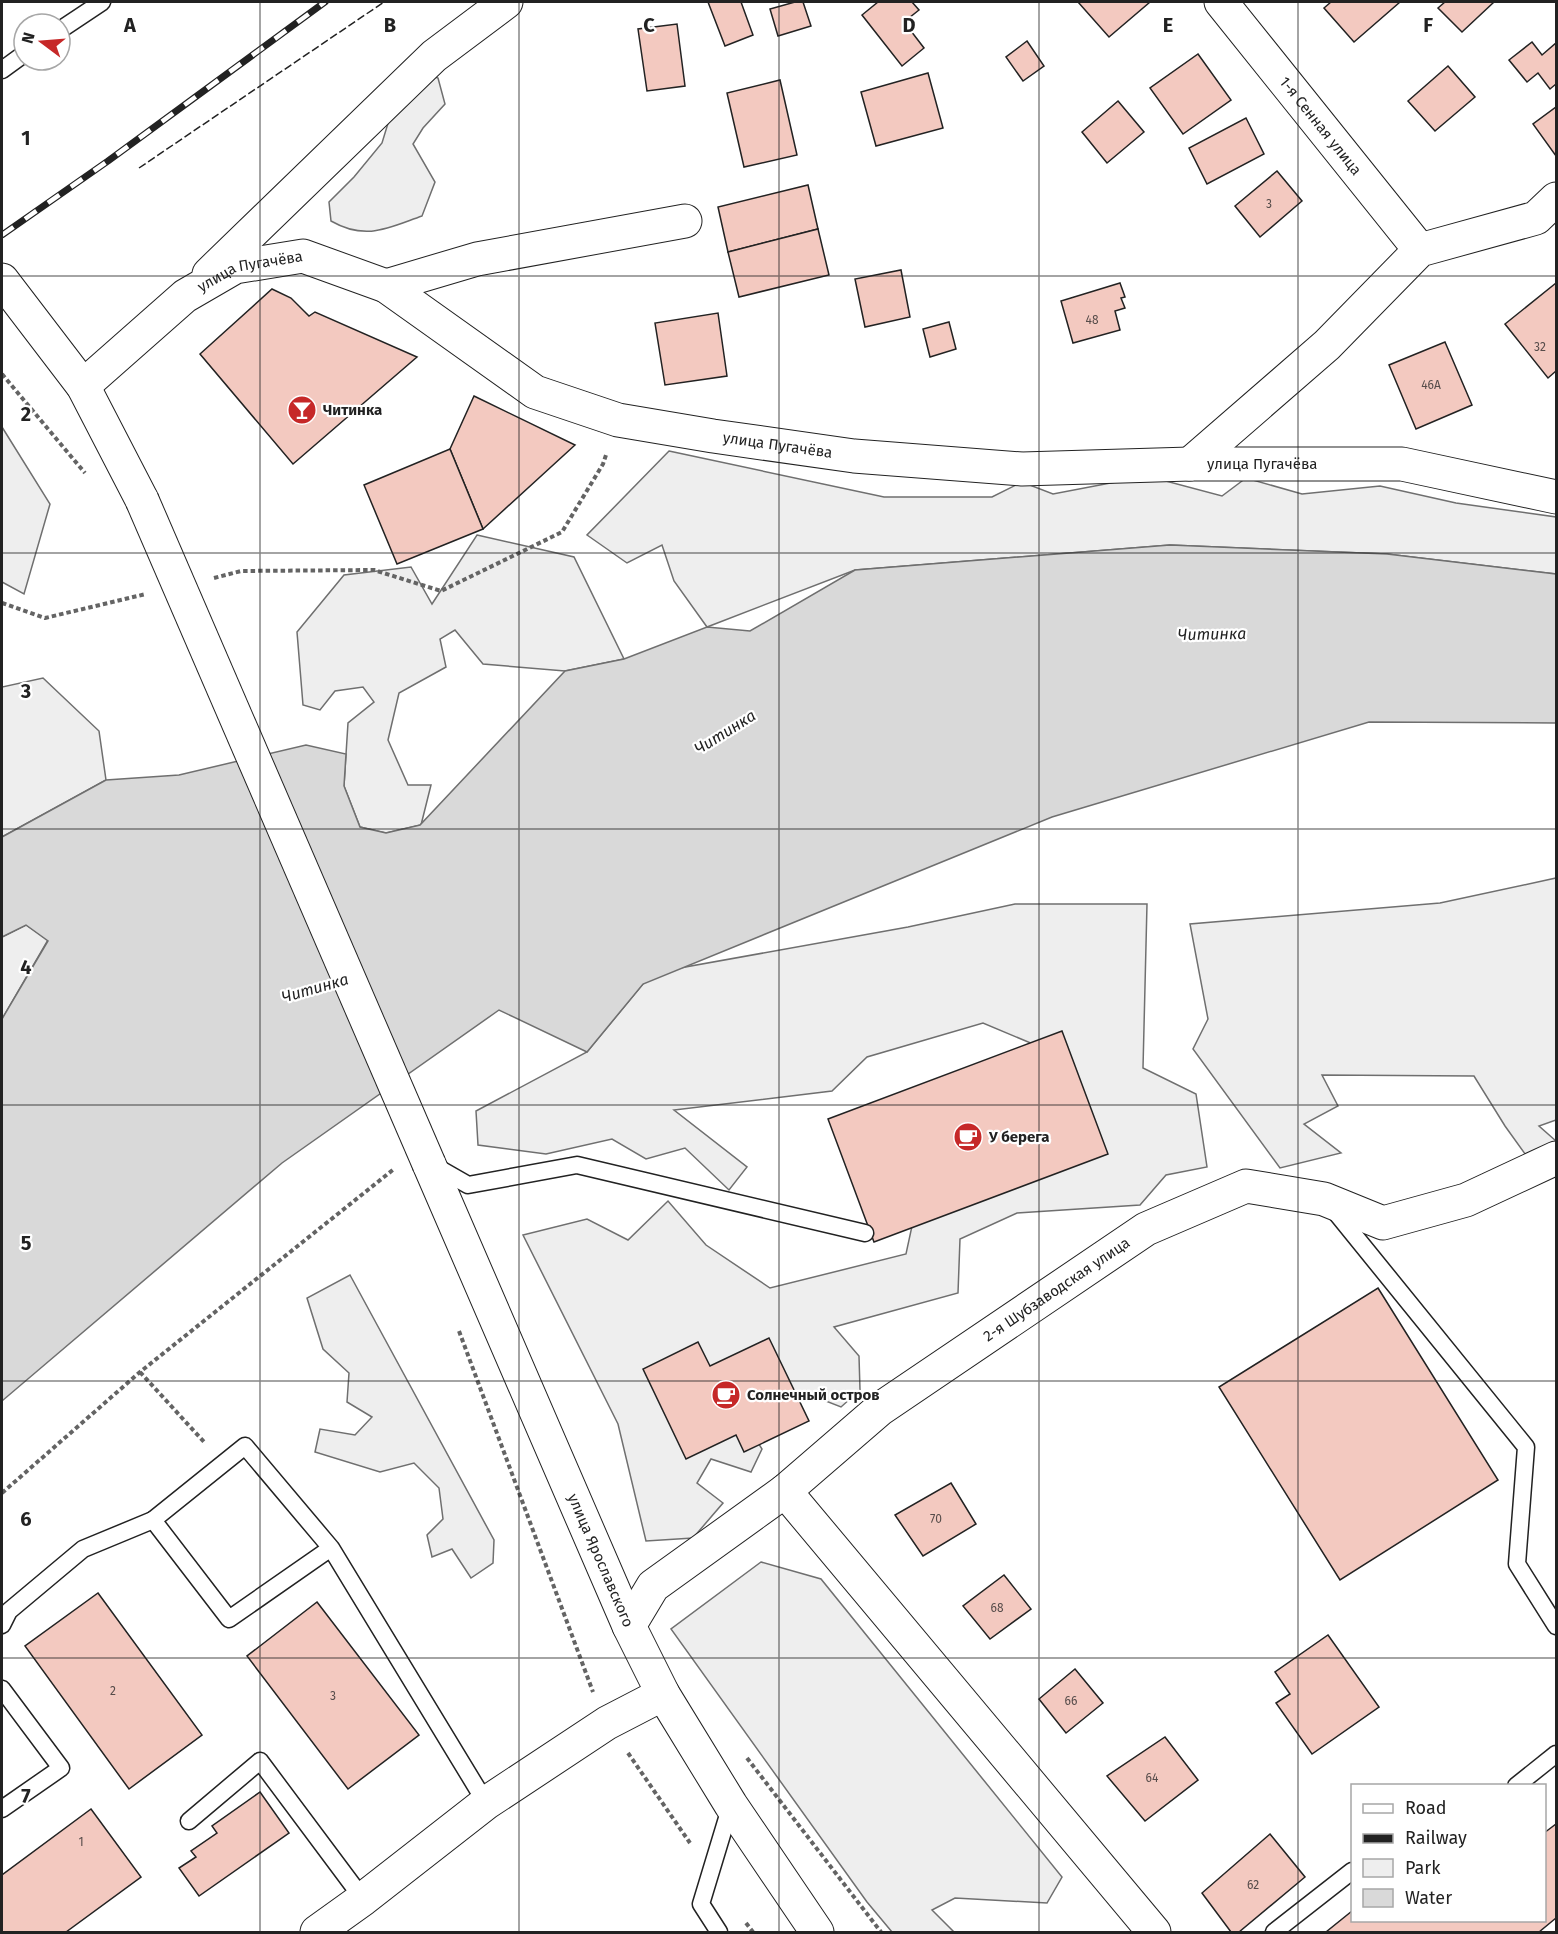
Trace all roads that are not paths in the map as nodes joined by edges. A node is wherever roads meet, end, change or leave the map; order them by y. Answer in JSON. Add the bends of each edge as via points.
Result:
{"nodes":[{"id":1,"x":102,"y":2,"type":"edge"},
{"id":2,"x":506,"y":2,"type":"edge"},
{"id":3,"x":1221,"y":2,"type":"edge"},
{"id":4,"x":72,"y":22,"type":"edge"},
{"id":5,"x":1557,"y":199,"type":"edge"},
{"id":6,"x":685,"y":220,"type":"dead end"},
{"id":7,"x":1420,"y":250,"type":"junction"},
{"id":8,"x":2,"y":280,"type":"edge"},
{"id":9,"x":386,"y":286,"type":"junction"},
{"id":10,"x":185,"y":296,"type":"junction"},
{"id":11,"x":83,"y":386,"type":"junction"},
{"id":12,"x":1190,"y":464,"type":"junction"},
{"id":13,"x":1557,"y":497,"type":"edge"},
{"id":14,"x":1557,"y":1158,"type":"edge"},
{"id":15,"x":414,"y":1165,"type":"junction"},
{"id":16,"x":1324,"y":1199,"type":"junction"},
{"id":17,"x":865,"y":1233,"type":"dead end"},
{"id":18,"x":785,"y":1491,"type":"junction"},
{"id":19,"x":153,"y":1520,"type":"junction"},
{"id":20,"x":331,"y":1548,"type":"junction"},
{"id":21,"x":2,"y":1626,"type":"edge"},
{"id":22,"x":629,"y":1626,"type":"junction"},
{"id":23,"x":1557,"y":1626,"type":"edge"},
{"id":24,"x":2,"y":1689,"type":"edge"},
{"id":25,"x":663,"y":1694,"type":"junction"},
{"id":26,"x":1557,"y":1754,"type":"edge"},
{"id":27,"x":1517,"y":1784,"type":"edge"},
{"id":28,"x":486,"y":1803,"type":"junction"},
{"id":29,"x":731,"y":1805,"type":"junction"},
{"id":30,"x":2,"y":1809,"type":"edge"},
{"id":31,"x":189,"y":1821,"type":"dead end"},
{"id":32,"x":1351,"y":1873,"type":"edge"},
{"id":33,"x":363,"y":1899,"type":"junction"},
{"id":34,"x":317,"y":1932,"type":"edge"},
{"id":35,"x":719,"y":1932,"type":"edge"},
{"id":36,"x":817,"y":1932,"type":"edge"},
{"id":37,"x":1154,"y":1932,"type":"edge"},
{"id":38,"x":1274,"y":1932,"type":"edge"}],
"edges":[{"from":1,"to":4,"type":"lane"},
{"from":2,"to":10,"type":"street","via":[[434,56]]},
{"from":3,"to":7,"type":"street","name":"1-я Сенная улица"},
{"from":5,"to":7,"type":"street","via":[[1536,218]]},
{"from":6,"to":9,"type":"street","via":[[477,259]]},
{"from":7,"to":12,"type":"street","via":[[1327,345]]},
{"from":8,"to":11,"type":"street","name":"улица Ярославского"},
{"from":9,"to":10,"type":"street","name":"улица Пугачёва","via":[[303,256],[235,267]]},
{"from":9,"to":12,"type":"street","name":"улица Пугачёва","via":[[535,392],[618,420],[854,456],[1022,469]]},
{"from":10,"to":11,"type":"street","name":"улица Пугачёва"},
{"from":11,"to":15,"type":"street","name":"улица Ярославского","bridge":true,"via":[[142,500]]},
{"from":12,"to":13,"type":"street","name":"улица Пугачёва","via":[[1402,464]]},
{"from":14,"to":16,"type":"street","name":"2-я Шубзаводская улица","via":[[1466,1200],[1383,1223]]},
{"from":15,"to":17,"type":"lane","via":[[468,1185],[577,1165]]},
{"from":15,"to":22,"type":"street","name":"улица Ярославского"},
{"from":16,"to":18,"type":"street","name":"2-я Шубзаводская улица","via":[[1246,1186],[1146,1230],[880,1409]]},
{"from":16,"to":23,"type":"lane","via":[[1526,1447],[1517,1564]]},
{"from":18,"to":22,"type":"street","name":"2-я Шубзаводская улица","via":[[653,1586]]},
{"from":18,"to":37,"type":"street"},
{"from":19,"to":20,"type":"lane","via":[[229,1619]]},
{"from":19,"to":20,"type":"lane","via":[[245,1446]]},
{"from":19,"to":21,"type":"lane","via":[[83,1550],[9,1611]]},
{"from":20,"to":28,"type":"lane"},
{"from":22,"to":25,"type":"street","name":"улица Ярославского"},
{"from":24,"to":30,"type":"lane","via":[[61,1768]]},
{"from":25,"to":28,"type":"street","via":[[607,1723]]},
{"from":25,"to":29,"type":"street","name":"улица Ярославского"},
{"from":26,"to":27,"type":"lane"},
{"from":28,"to":33,"type":"street"},
{"from":29,"to":35,"type":"lane","via":[[701,1904]]},
{"from":29,"to":36,"type":"street","name":"улица Ярославского"},
{"from":31,"to":33,"type":"lane","via":[[260,1761]]},
{"from":32,"to":38,"type":"lane"},
{"from":33,"to":34,"type":"street"}]}
